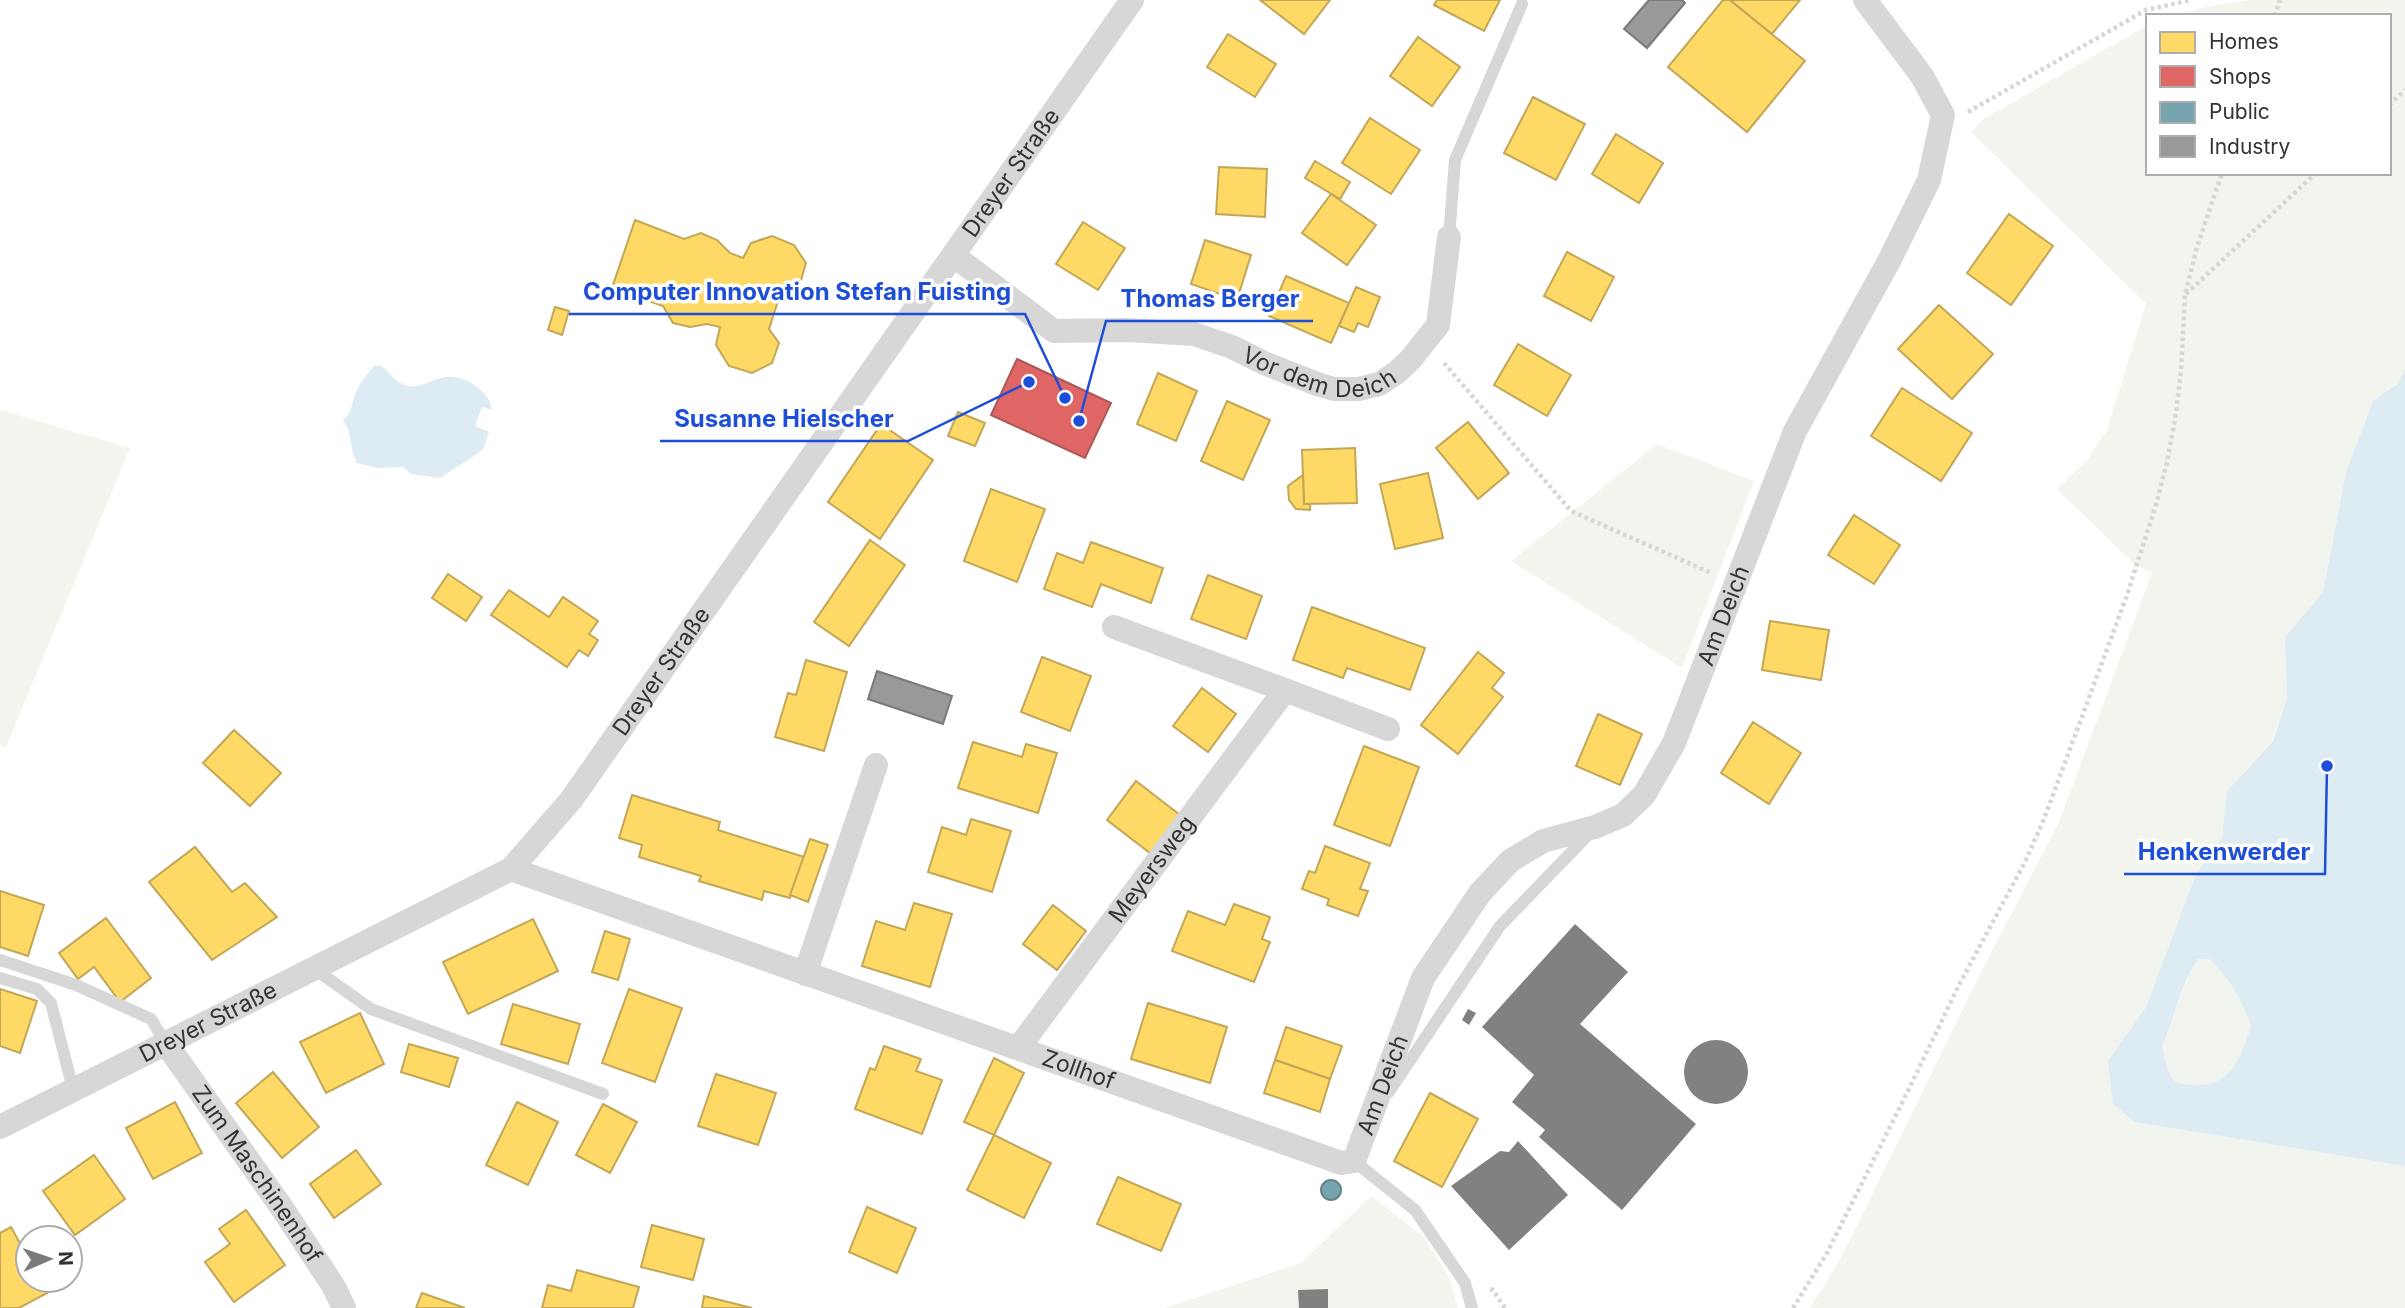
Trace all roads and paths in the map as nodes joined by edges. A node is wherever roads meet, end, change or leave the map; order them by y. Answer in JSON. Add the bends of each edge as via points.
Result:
{"nodes":[{"id":1,"x":1132,"y":0,"type":"edge"},
{"id":2,"x":1865,"y":0,"type":"edge"},
{"id":3,"x":2191,"y":0,"type":"edge"},
{"id":4,"x":1522,"y":4,"type":"dead end"},
{"id":5,"x":2405,"y":90,"type":"edge"},
{"id":6,"x":2391,"y":103,"type":"edge"},
{"id":7,"x":1943,"y":115,"type":"junction"},
{"id":8,"x":2221,"y":175,"type":"edge"},
{"id":9,"x":2314,"y":175,"type":"edge"},
{"id":10,"x":1449,"y":237,"type":"joint"},
{"id":11,"x":954,"y":256,"type":"junction"},
{"id":12,"x":2185,"y":295,"type":"junction"},
{"id":13,"x":1425,"y":341,"type":"junction"},
{"id":14,"x":1735,"y":583,"type":"junction"},
{"id":15,"x":1114,"y":627,"type":"dead end"},
{"id":16,"x":1285,"y":690,"type":"junction"},
{"id":17,"x":1388,"y":729,"type":"dead end"},
{"id":18,"x":876,"y":765,"type":"dead end"},
{"id":19,"x":1595,"y":827,"type":"junction"},
{"id":20,"x":511,"y":869,"type":"junction"},
{"id":21,"x":0,"y":960,"type":"edge"},
{"id":22,"x":313,"y":968,"type":"junction"},
{"id":23,"x":805,"y":974,"type":"junction"},
{"id":24,"x":0,"y":978,"type":"edge"},
{"id":25,"x":165,"y":1042,"type":"junction"},
{"id":26,"x":1019,"y":1047,"type":"junction"},
{"id":27,"x":73,"y":1089,"type":"junction"},
{"id":28,"x":603,"y":1094,"type":"dead end"},
{"id":29,"x":1371,"y":1119,"type":"junction"},
{"id":30,"x":0,"y":1127,"type":"edge"},
{"id":31,"x":1354,"y":1161,"type":"junction"},
{"id":32,"x":344,"y":1308,"type":"edge"},
{"id":33,"x":1472,"y":1308,"type":"edge"},
{"id":34,"x":1793,"y":1308,"type":"edge"}],
"edges":[{"from":1,"to":11,"type":"street","name":"Dreyer Straße"},
{"from":2,"to":7,"type":"street","via":[[1922,76]]},
{"from":3,"to":7,"type":"path","via":[[2146,10],[1970,111]]},
{"from":4,"to":10,"type":"lane","name":"Vor dem Deich","via":[[1455,160]]},
{"from":5,"to":6,"type":"path"},
{"from":7,"to":14,"type":"street","name":"Am Deich","via":[[1929,180],[1795,431]]},
{"from":8,"to":12,"type":"path"},
{"from":9,"to":12,"type":"path"},
{"from":10,"to":13,"type":"street","name":"Vor dem Deich","via":[[1438,325]]},
{"from":11,"to":13,"type":"street","name":"Vor dem Deich","via":[[1054,331],[1194,334],[1334,389],[1379,384],[1410,360]]},
{"from":11,"to":20,"type":"street","name":"Dreyer Straße","via":[[571,800]]},
{"from":12,"to":34,"type":"path","via":[[2178,396],[2159,495],[2044,819],[1833,1241]]},
{"from":13,"to":14,"type":"path","via":[[1571,511]]},
{"from":14,"to":19,"type":"street","name":"Am Deich","via":[[1674,743],[1644,795],[1623,815]]},
{"from":15,"to":16,"type":"street"},
{"from":16,"to":17,"type":"street"},
{"from":16,"to":26,"type":"street","name":"Meyersweg"},
{"from":18,"to":23,"type":"street"},
{"from":19,"to":29,"type":"lane","via":[[1500,926]]},
{"from":19,"to":29,"type":"street","name":"Am Deich","via":[[1543,841],[1510,861],[1480,893],[1423,978]]},
{"from":20,"to":22,"type":"street","name":"Dreyer Straße"},
{"from":20,"to":23,"type":"street","name":"Zollhof"},
{"from":21,"to":25,"type":"lane","via":[[76,985],[151,1019]]},
{"from":22,"to":25,"type":"street","name":"Dreyer Straße"},
{"from":22,"to":28,"type":"lane","via":[[371,1009]]},
{"from":23,"to":26,"type":"street","name":"Zollhof"},
{"from":24,"to":27,"type":"lane","via":[[37,989],[51,1003]]},
{"from":25,"to":27,"type":"street","name":"Dreyer Straße"},
{"from":25,"to":32,"type":"street","name":"Zum Maschinenhof","via":[[282,1208]]},
{"from":26,"to":31,"type":"street","name":"Zollhof","via":[[1341,1163]]},
{"from":27,"to":30,"type":"street","name":"Dreyer Straße"},
{"from":29,"to":31,"type":"street","name":"Am Deich"},
{"from":31,"to":33,"type":"lane","via":[[1415,1210],[1465,1283]]}]}
